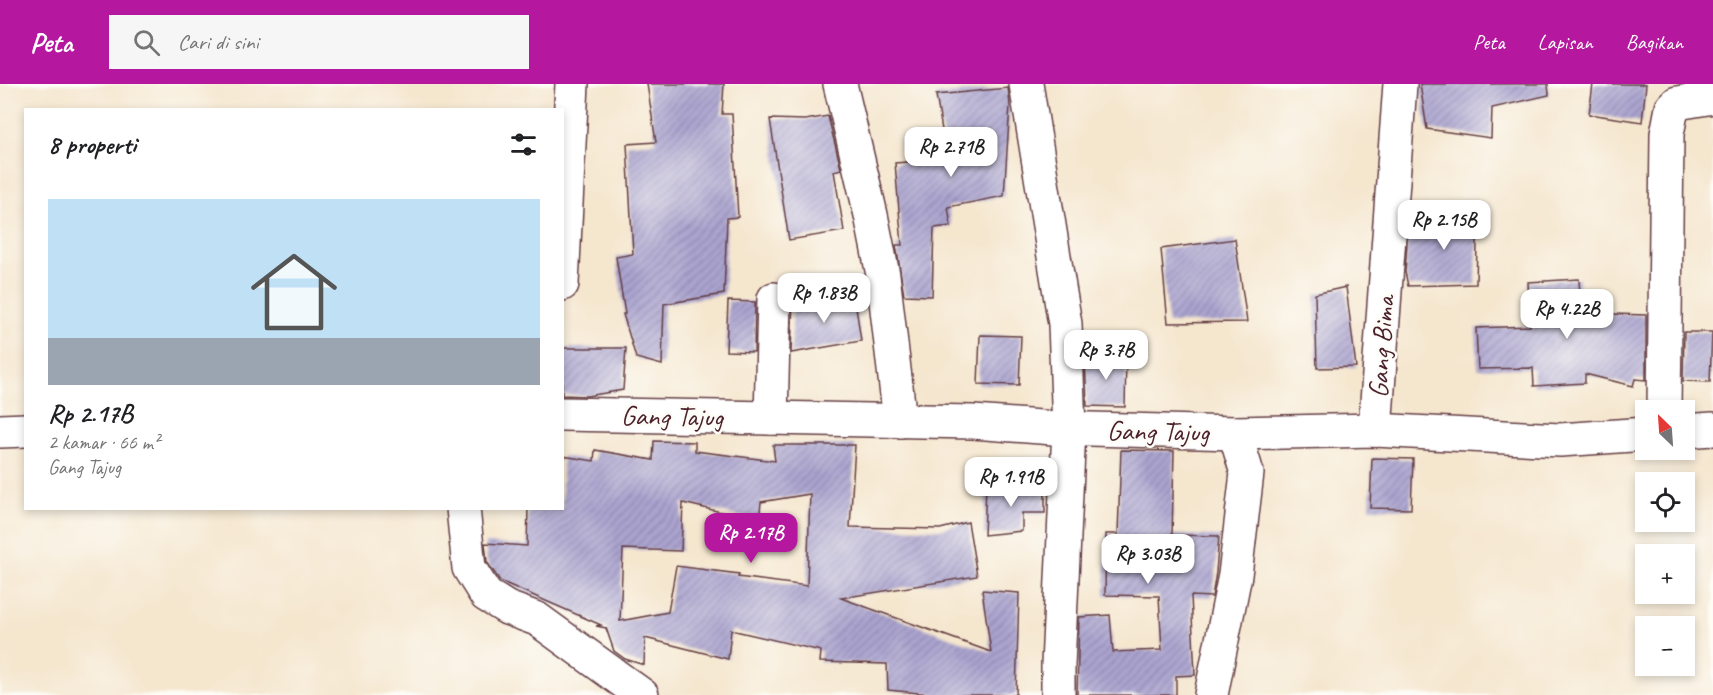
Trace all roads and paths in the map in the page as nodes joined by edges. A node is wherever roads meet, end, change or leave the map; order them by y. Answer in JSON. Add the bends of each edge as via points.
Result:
{"nodes":[{"id":1,"x":572,"y":84,"type":"edge"},
{"id":2,"x":840,"y":84,"type":"edge"},
{"id":3,"x":1026,"y":84,"type":"edge"},
{"id":4,"x":1400,"y":84,"type":"edge"},
{"id":5,"x":1713,"y":98,"type":"edge"},
{"id":6,"x":564,"y":279,"type":"edge"},
{"id":7,"x":774,"y":299,"type":"dead end"},
{"id":8,"x":1664,"y":400,"type":"edge"},
{"id":9,"x":564,"y":414,"type":"edge"},
{"id":10,"x":771,"y":418,"type":"junction"},
{"id":11,"x":900,"y":420,"type":"junction"},
{"id":12,"x":1070,"y":429,"type":"junction"},
{"id":13,"x":1713,"y":429,"type":"edge"},
{"id":14,"x":24,"y":430,"type":"edge"},
{"id":15,"x":1376,"y":430,"type":"junction"},
{"id":16,"x":0,"y":431,"type":"edge"},
{"id":17,"x":1695,"y":431,"type":"edge"},
{"id":18,"x":1234,"y":433,"type":"junction"},
{"id":19,"x":1635,"y":435,"type":"edge"},
{"id":20,"x":463,"y":510,"type":"edge"},
{"id":21,"x":642,"y":695,"type":"edge"},
{"id":22,"x":1058,"y":695,"type":"edge"},
{"id":23,"x":1211,"y":695,"type":"edge"}],
"edges":[{"from":1,"to":6,"type":"street"},
{"from":2,"to":11,"type":"street","via":[[883,275]]},
{"from":3,"to":12,"type":"street","via":[[1065,324]]},
{"from":4,"to":15,"type":"street","name":"Gang Bima"},
{"from":5,"to":8,"type":"street","via":[[1677,103],[1672,108],[1667,134]]},
{"from":7,"to":10,"type":"street"},
{"from":9,"to":10,"type":"street","name":"Gang Tajug"},
{"from":10,"to":11,"type":"street","name":"Gang Tajug"},
{"from":11,"to":12,"type":"street","name":"Gang Tajug"},
{"from":12,"to":18,"type":"street","name":"Gang Tajug"},
{"from":12,"to":22,"type":"street"},
{"from":13,"to":17,"type":"street"},
{"from":14,"to":16,"type":"street"},
{"from":15,"to":18,"type":"street","name":"Gang Tajug"},
{"from":15,"to":19,"type":"street","name":"Gang Tajug","via":[[1560,440]]},
{"from":18,"to":23,"type":"street","via":[[1247,473],[1235,575]]},
{"from":20,"to":21,"type":"street","via":[[469,568],[486,595],[537,619]]}]}
